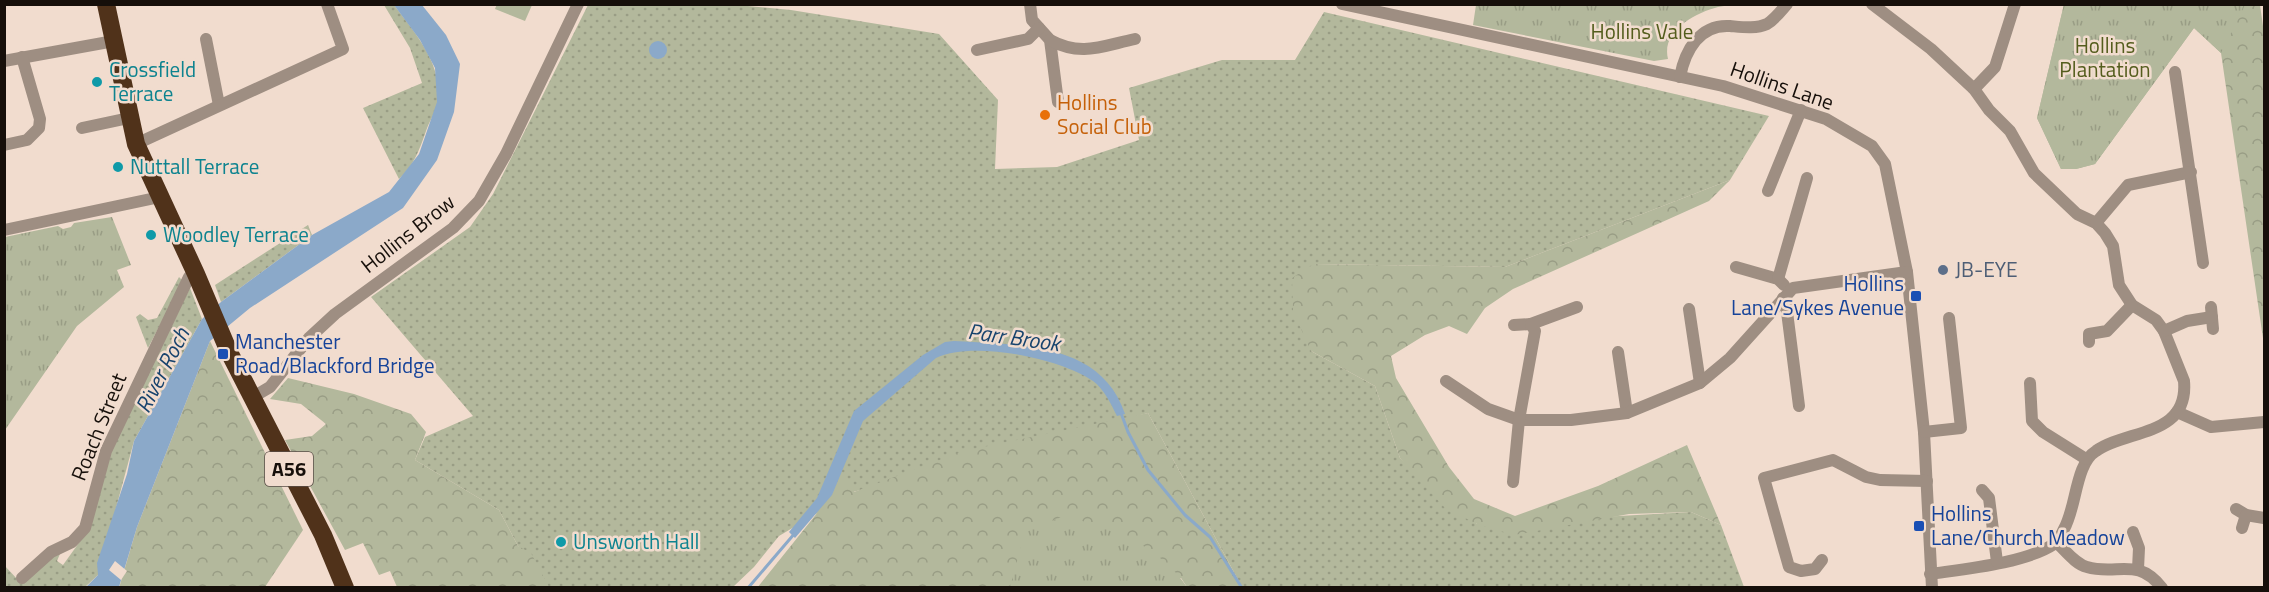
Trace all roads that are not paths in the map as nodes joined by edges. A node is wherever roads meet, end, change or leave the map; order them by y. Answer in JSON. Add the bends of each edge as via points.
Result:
{"nodes":[{"id":1,"x":106,"y":4,"type":"edge"},
{"id":2,"x":327,"y":4,"type":"edge"},
{"id":3,"x":578,"y":4,"type":"edge"},
{"id":4,"x":1030,"y":4,"type":"edge"},
{"id":5,"x":1342,"y":4,"type":"edge"},
{"id":6,"x":1787,"y":4,"type":"edge"},
{"id":7,"x":1872,"y":4,"type":"edge"},
{"id":8,"x":2015,"y":4,"type":"edge"},
{"id":9,"x":1039,"y":28,"type":"junction"},
{"id":10,"x":206,"y":39,"type":"dead end"},
{"id":11,"x":1135,"y":39,"type":"dead end"},
{"id":12,"x":1050,"y":40,"type":"junction"},
{"id":13,"x":114,"y":41,"type":"junction"},
{"id":14,"x":977,"y":50,"type":"dead end"},
{"id":15,"x":22,"y":57,"type":"junction"},
{"id":16,"x":4,"y":61,"type":"edge"},
{"id":17,"x":2175,"y":72,"type":"dead end"},
{"id":18,"x":1680,"y":77,"type":"junction"},
{"id":19,"x":1974,"y":89,"type":"junction"},
{"id":20,"x":1058,"y":102,"type":"dead end"},
{"id":21,"x":219,"y":105,"type":"junction"},
{"id":22,"x":1801,"y":110,"type":"junction"},
{"id":23,"x":129,"y":118,"type":"junction"},
{"id":24,"x":82,"y":128,"type":"dead end"},
{"id":25,"x":4,"y":144,"type":"edge"},
{"id":26,"x":136,"y":144,"type":"junction"},
{"id":27,"x":2191,"y":172,"type":"junction"},
{"id":28,"x":1807,"y":178,"type":"dead end"},
{"id":29,"x":1768,"y":191,"type":"dead end"},
{"id":30,"x":160,"y":197,"type":"junction"},
{"id":31,"x":2096,"y":223,"type":"junction"},
{"id":32,"x":4,"y":230,"type":"edge"},
{"id":33,"x":2203,"y":263,"type":"dead end"},
{"id":34,"x":1736,"y":267,"type":"dead end"},
{"id":35,"x":1907,"y":272,"type":"junction"},
{"id":36,"x":1778,"y":279,"type":"junction"},
{"id":37,"x":199,"y":281,"type":"junction"},
{"id":38,"x":1786,"y":294,"type":"junction"},
{"id":39,"x":2132,"y":305,"type":"junction"},
{"id":40,"x":1577,"y":307,"type":"dead end"},
{"id":41,"x":1689,"y":309,"type":"dead end"},
{"id":42,"x":1949,"y":318,"type":"dead end"},
{"id":43,"x":2212,"y":318,"type":"dead end"},
{"id":44,"x":1531,"y":324,"type":"junction"},
{"id":45,"x":1514,"y":325,"type":"dead end"},
{"id":46,"x":2164,"y":331,"type":"junction"},
{"id":47,"x":2090,"y":342,"type":"dead end"},
{"id":48,"x":1618,"y":352,"type":"dead end"},
{"id":49,"x":1446,"y":381,"type":"dead end"},
{"id":50,"x":1700,"y":383,"type":"junction"},
{"id":51,"x":2030,"y":383,"type":"dead end"},
{"id":52,"x":253,"y":397,"type":"junction"},
{"id":53,"x":1799,"y":406,"type":"dead end"},
{"id":54,"x":1627,"y":412,"type":"junction"},
{"id":55,"x":2177,"y":412,"type":"junction"},
{"id":56,"x":1519,"y":420,"type":"junction"},
{"id":57,"x":2265,"y":422,"type":"edge"},
{"id":58,"x":1924,"y":432,"type":"junction"},
{"id":59,"x":2086,"y":459,"type":"junction"},
{"id":60,"x":1927,"y":481,"type":"junction"},
{"id":61,"x":1513,"y":482,"type":"dead end"},
{"id":62,"x":1982,"y":490,"type":"dead end"},
{"id":63,"x":2265,"y":518,"type":"edge"},
{"id":64,"x":2242,"y":528,"type":"dead end"},
{"id":65,"x":2133,"y":532,"type":"dead end"},
{"id":66,"x":2057,"y":543,"type":"junction"},
{"id":67,"x":1822,"y":560,"type":"dead end"},
{"id":68,"x":1997,"y":562,"type":"junction"},
{"id":69,"x":2138,"y":569,"type":"junction"},
{"id":70,"x":1930,"y":574,"type":"junction"},
{"id":71,"x":22,"y":578,"type":"dead end"},
{"id":72,"x":345,"y":588,"type":"edge"},
{"id":73,"x":1932,"y":588,"type":"edge"},
{"id":74,"x":2162,"y":588,"type":"edge"}],
"edges":[{"from":1,"to":13,"type":"highway","number":"A56"},
{"from":2,"to":21,"type":"street","via":[[343,49]]},
{"from":3,"to":52,"type":"street","name":"Hollins Brow","via":[[506,154],[479,201],[453,228],[335,314],[309,338],[270,387]]},
{"from":4,"to":9,"type":"street","via":[[1032,20]]},
{"from":5,"to":18,"type":"street","name":"Hollins Lane"},
{"from":6,"to":18,"type":"street","via":[[1766,24],[1705,32],[1686,53]]},
{"from":7,"to":19,"type":"street","via":[[1931,49]]},
{"from":8,"to":19,"type":"street","via":[[1995,67]]},
{"from":9,"to":12,"type":"street"},
{"from":9,"to":14,"type":"street","via":[[1028,39]]},
{"from":10,"to":21,"type":"street"},
{"from":11,"to":12,"type":"street","via":[[1081,51]]},
{"from":12,"to":20,"type":"street"},
{"from":13,"to":15,"type":"street"},
{"from":13,"to":23,"type":"highway","number":"A56"},
{"from":15,"to":16,"type":"street"},
{"from":15,"to":25,"type":"street","via":[[40,119],[39,128],[27,140]]},
{"from":17,"to":27,"type":"street"},
{"from":18,"to":22,"type":"street","name":"Hollins Lane"},
{"from":19,"to":31,"type":"street","via":[[2010,131],[2034,173],[2077,214]]},
{"from":21,"to":26,"type":"street"},
{"from":22,"to":29,"type":"street"},
{"from":22,"to":35,"type":"street","name":"Hollins Lane","via":[[1826,119],[1872,146],[1885,164]]},
{"from":23,"to":24,"type":"street"},
{"from":23,"to":26,"type":"highway","number":"A56"},
{"from":26,"to":30,"type":"highway","number":"A56"},
{"from":27,"to":31,"type":"street","via":[[2128,185]]},
{"from":27,"to":33,"type":"street"},
{"from":28,"to":36,"type":"street"},
{"from":30,"to":32,"type":"street"},
{"from":30,"to":37,"type":"highway","number":"A56"},
{"from":31,"to":39,"type":"street","via":[[2110,239],[2119,285]]},
{"from":34,"to":36,"type":"street"},
{"from":35,"to":38,"type":"street","via":[[1797,287]]},
{"from":35,"to":58,"type":"street","name":"Hollins Lane"},
{"from":36,"to":38,"type":"street"},
{"from":37,"to":52,"type":"highway","number":"A56"},
{"from":37,"to":71,"type":"street","name":"Roach Street","via":[[189,277],[106,451],[85,528]]},
{"from":38,"to":50,"type":"street","via":[[1730,358]]},
{"from":38,"to":53,"type":"street"},
{"from":39,"to":46,"type":"street","via":[[2156,320]]},
{"from":39,"to":47,"type":"street","via":[[2107,331],[2090,334]]},
{"from":40,"to":44,"type":"street"},
{"from":41,"to":50,"type":"street"},
{"from":42,"to":58,"type":"street","via":[[1961,428]]},
{"from":43,"to":46,"type":"street","via":[[2187,321]]},
{"from":44,"to":45,"type":"street"},
{"from":44,"to":56,"type":"street","via":[[1534,331]]},
{"from":46,"to":55,"type":"street","via":[[2184,381]]},
{"from":48,"to":54,"type":"street"},
{"from":49,"to":56,"type":"street","via":[[1488,409]]},
{"from":50,"to":54,"type":"street"},
{"from":51,"to":59,"type":"street","via":[[2032,422]]},
{"from":52,"to":72,"type":"highway","number":"A56","via":[[323,535]]},
{"from":54,"to":56,"type":"street","via":[[1589,419]]},
{"from":55,"to":57,"type":"street","via":[[2211,427]]},
{"from":55,"to":59,"type":"street","via":[[2159,428],[2097,450]]},
{"from":56,"to":61,"type":"street"},
{"from":58,"to":60,"type":"street","name":"Hollins Lane"},
{"from":59,"to":66,"type":"street","via":[[2072,516]]},
{"from":60,"to":67,"type":"street","via":[[1866,477],[1833,460],[1764,478],[1789,567],[1801,571],[1815,569]]},
{"from":60,"to":70,"type":"street","name":"Hollins Lane"},
{"from":62,"to":68,"type":"street","via":[[1989,498]]},
{"from":63,"to":64,"type":"street","via":[[2241,512]]},
{"from":65,"to":69,"type":"street","via":[[2139,548]]},
{"from":66,"to":68,"type":"street"},
{"from":66,"to":69,"type":"street","via":[[2087,567]]},
{"from":68,"to":70,"type":"street"},
{"from":69,"to":74,"type":"street"},
{"from":70,"to":73,"type":"street","name":"Hollins Lane"}]}
